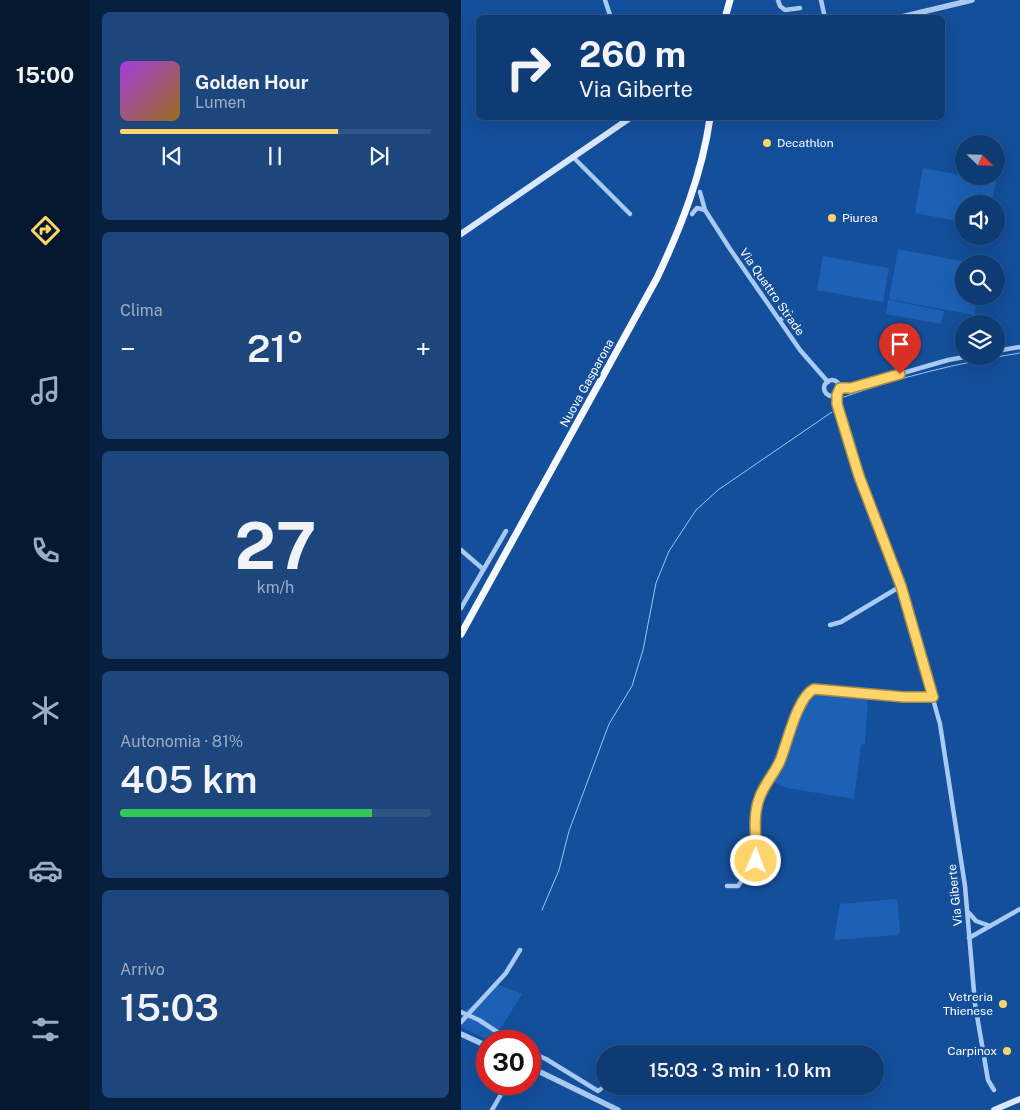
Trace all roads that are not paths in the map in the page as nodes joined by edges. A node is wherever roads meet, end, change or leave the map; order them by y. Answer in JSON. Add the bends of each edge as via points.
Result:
{"nodes":[{"id":1,"x":605,"y":0,"type":"edge"},
{"id":2,"x":778,"y":0,"type":"edge"},
{"id":3,"x":821,"y":0,"type":"edge"},
{"id":4,"x":972,"y":0,"type":"edge"},
{"id":5,"x":730,"y":2,"type":"edge"},
{"id":6,"x":800,"y":8,"type":"dead end"},
{"id":7,"x":610,"y":15,"type":"edge"},
{"id":8,"x":726,"y":15,"type":"edge"},
{"id":9,"x":730,"y":15,"type":"edge"},
{"id":10,"x":824,"y":15,"type":"edge"},
{"id":11,"x":910,"y":15,"type":"edge"},
{"id":12,"x":627,"y":120,"type":"edge"},
{"id":13,"x":710,"y":120,"type":"edge"},
{"id":14,"x":713,"y":120,"type":"edge"},
{"id":15,"x":708,"y":133,"type":"junction"},
{"id":16,"x":573,"y":157,"type":"junction"},
{"id":17,"x":700,"y":192,"type":"dead end"},
{"id":18,"x":705,"y":210,"type":"junction"},
{"id":19,"x":630,"y":214,"type":"dead end"},
{"id":20,"x":692,"y":214,"type":"dead end"},
{"id":21,"x":461,"y":234,"type":"edge"},
{"id":22,"x":791,"y":312,"type":"dead end"},
{"id":23,"x":780,"y":320,"type":"junction"},
{"id":24,"x":1020,"y":347,"type":"edge"},
{"id":25,"x":1005,"y":350,"type":"edge"},
{"id":26,"x":955,"y":359,"type":"edge"},
{"id":27,"x":828,"y":382,"type":"junction"},
{"id":28,"x":840,"y":388,"type":"junction"},
{"id":29,"x":837,"y":395,"type":"junction"},
{"id":30,"x":506,"y":531,"type":"dead end"},
{"id":31,"x":461,"y":550,"type":"edge"},
{"id":32,"x":483,"y":569,"type":"junction"},
{"id":33,"x":474,"y":584,"type":"junction"},
{"id":34,"x":901,"y":586,"type":"junction"},
{"id":35,"x":485,"y":591,"type":"junction"},
{"id":36,"x":461,"y":608,"type":"edge"},
{"id":37,"x":830,"y":625,"type":"dead end"},
{"id":38,"x":461,"y":634,"type":"edge"},
{"id":39,"x":933,"y":697,"type":"junction"},
{"id":40,"x":727,"y":886,"type":"dead end"},
{"id":41,"x":1020,"y":908,"type":"edge"},
{"id":42,"x":968,"y":910,"type":"junction"},
{"id":43,"x":980,"y":924,"type":"junction"},
{"id":44,"x":990,"y":926,"type":"junction"},
{"id":45,"x":969,"y":929,"type":"junction"},
{"id":46,"x":979,"y":932,"type":"junction"},
{"id":47,"x":969,"y":938,"type":"junction"},
{"id":48,"x":520,"y":950,"type":"dead end"},
{"id":49,"x":461,"y":1012,"type":"edge"},
{"id":50,"x":468,"y":1015,"type":"junction"},
{"id":51,"x":461,"y":1022,"type":"edge"},
{"id":52,"x":494,"y":1030,"type":"edge"},
{"id":53,"x":461,"y":1034,"type":"edge"},
{"id":54,"x":476,"y":1041,"type":"edge"},
{"id":55,"x":541,"y":1057,"type":"edge"},
{"id":56,"x":541,"y":1072,"type":"edge"},
{"id":57,"x":596,"y":1089,"type":"edge"},
{"id":58,"x":994,"y":1090,"type":"dead end"},
{"id":59,"x":501,"y":1095,"type":"edge"},
{"id":60,"x":1020,"y":1099,"type":"edge"},
{"id":61,"x":492,"y":1110,"type":"edge"},
{"id":62,"x":618,"y":1110,"type":"edge"},
{"id":63,"x":994,"y":1110,"type":"edge"}],
"edges":[{"from":1,"to":7,"type":"street"},
{"from":2,"to":6,"type":"street","via":[[785,10]]},
{"from":3,"to":10,"type":"street"},
{"from":4,"to":11,"type":"street"},
{"from":5,"to":8,"type":"main road"},
{"from":5,"to":9,"type":"main road"},
{"from":12,"to":16,"type":"main road"},
{"from":13,"to":15,"type":"main road","name":"Nuova Gasparona"},
{"from":14,"to":15,"type":"main road","name":"Nuova Gasparona"},
{"from":15,"to":35,"type":"main road","name":"Nuova Gasparona","via":[[687,210],[657,278]]},
{"from":16,"to":19,"type":"street"},
{"from":16,"to":21,"type":"main road"},
{"from":17,"to":18,"type":"street","name":"Via Quattro Strade"},
{"from":18,"to":20,"type":"street","via":[[697,208]]},
{"from":18,"to":23,"type":"street","name":"Via Quattro Strade"},
{"from":22,"to":23,"type":"street"},
{"from":23,"to":27,"type":"street","name":"Via Quattro Strade","via":[[800,350]]},
{"from":24,"to":25,"type":"street"},
{"from":26,"to":28,"type":"street","via":[[851,388]]},
{"from":27,"to":28,"type":"street","via":[[837,382]]},
{"from":27,"to":29,"type":"street","via":[[825,392],[829,396]]},
{"from":28,"to":29,"type":"street"},
{"from":29,"to":34,"type":"street","name":"Via Giberte","via":[[855,467]]},
{"from":30,"to":32,"type":"street"},
{"from":31,"to":32,"type":"street"},
{"from":32,"to":33,"type":"street"},
{"from":33,"to":35,"type":"street"},
{"from":33,"to":36,"type":"street"},
{"from":34,"to":37,"type":"street","via":[[841,622]]},
{"from":34,"to":39,"type":"street","name":"Via Giberte"},
{"from":35,"to":38,"type":"main road","name":"Nuova Gasparona"},
{"from":39,"to":40,"type":"street","via":[[814,689],[809,692],[779,762],[759,798],[756,861],[738,886]]},
{"from":39,"to":42,"type":"street","name":"Via Giberte","via":[[954,809]]},
{"from":41,"to":44,"type":"street"},
{"from":42,"to":43,"type":"street"},
{"from":42,"to":45,"type":"street","name":"Via Giberte"},
{"from":43,"to":44,"type":"street"},
{"from":43,"to":45,"type":"street"},
{"from":44,"to":46,"type":"street"},
{"from":45,"to":46,"type":"street"},
{"from":45,"to":47,"type":"street","name":"Via Giberte"},
{"from":46,"to":47,"type":"street"},
{"from":47,"to":58,"type":"street","name":"Via Giberte","via":[[975,1004],[988,1080]]},
{"from":48,"to":50,"type":"street","via":[[506,973]]},
{"from":49,"to":50,"type":"street"},
{"from":50,"to":51,"type":"street"},
{"from":50,"to":52,"type":"street"},
{"from":53,"to":54,"type":"street"},
{"from":55,"to":57,"type":"street"},
{"from":56,"to":62,"type":"street"},
{"from":59,"to":61,"type":"street"},
{"from":60,"to":63,"type":"main road"}]}
